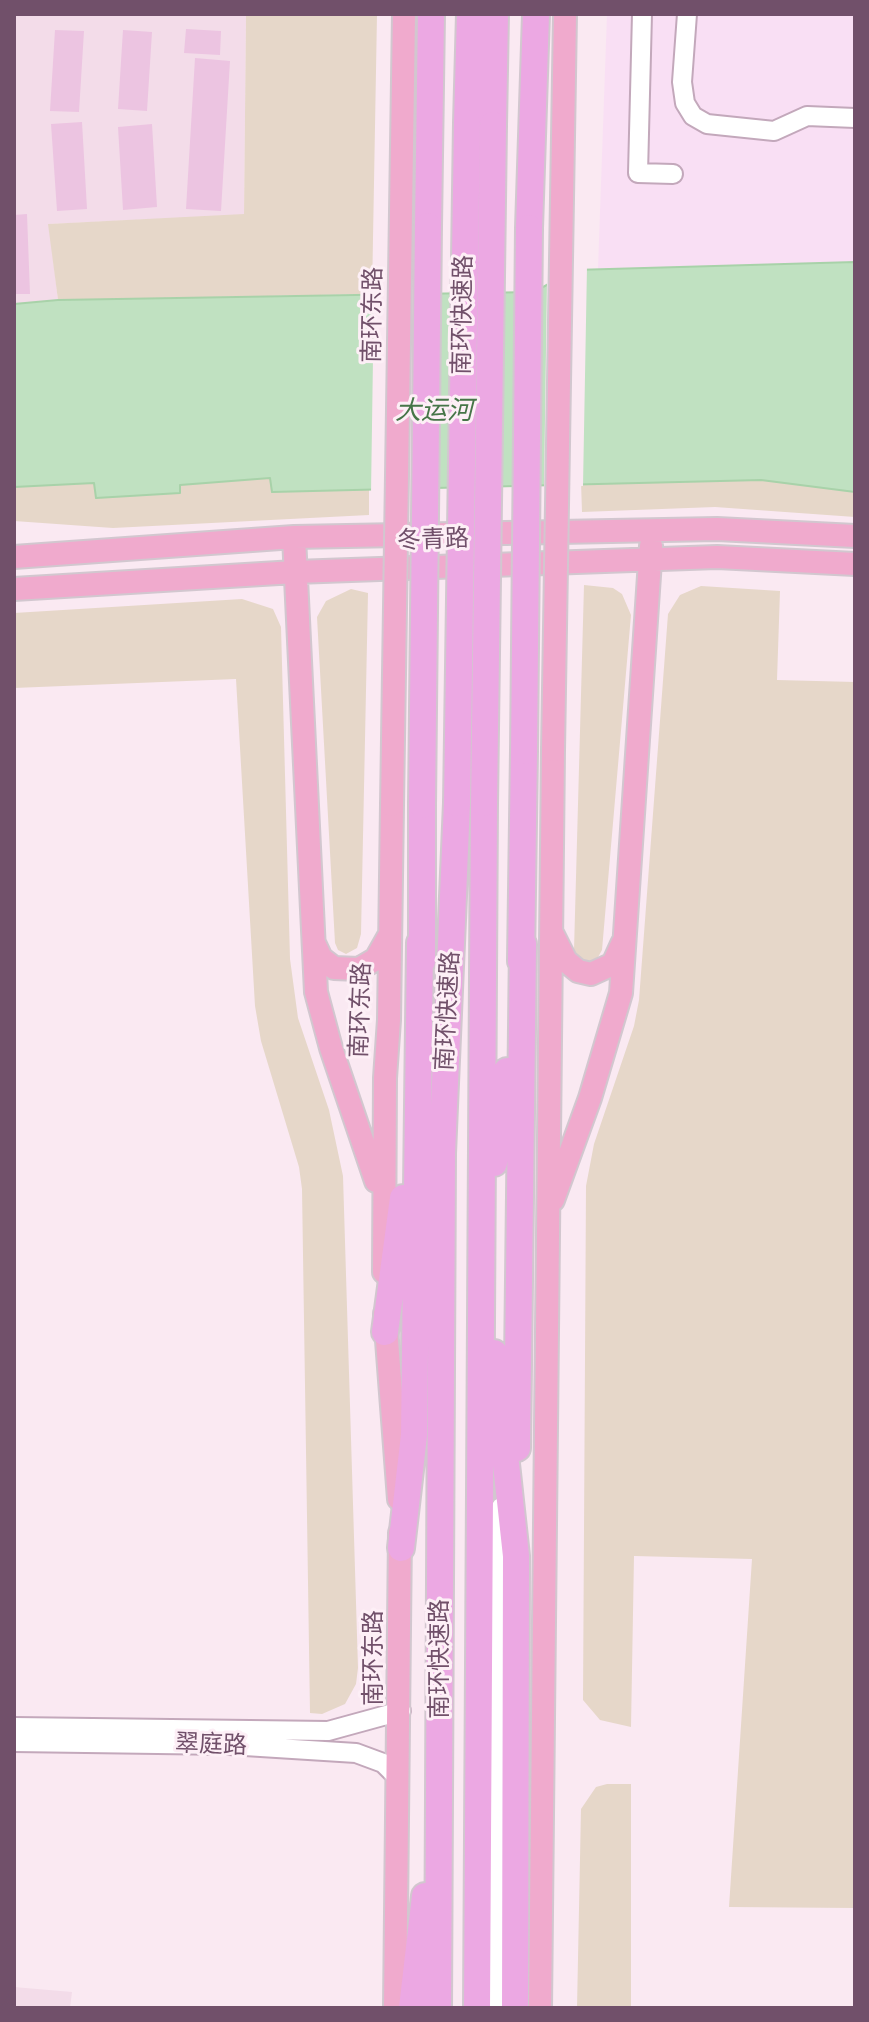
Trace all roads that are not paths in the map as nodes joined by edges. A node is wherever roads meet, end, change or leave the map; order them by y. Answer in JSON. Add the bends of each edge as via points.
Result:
{"nodes":[{"id":1,"x":404,"y":14,"type":"edge"},
{"id":2,"x":433,"y":14,"type":"edge"},
{"id":3,"x":470,"y":14,"type":"edge"},
{"id":4,"x":495,"y":14,"type":"edge"},
{"id":5,"x":536,"y":14,"type":"edge"},
{"id":6,"x":565,"y":14,"type":"edge"},
{"id":7,"x":642,"y":14,"type":"edge"},
{"id":8,"x":687,"y":14,"type":"edge"},
{"id":9,"x":855,"y":118,"type":"edge"},
{"id":10,"x":673,"y":174,"type":"dead end"},
{"id":11,"x":651,"y":529,"type":"junction"},
{"id":12,"x":855,"y":536,"type":"edge"},
{"id":13,"x":294,"y":537,"type":"junction"},
{"id":14,"x":14,"y":557,"type":"edge"},
{"id":15,"x":650,"y":559,"type":"junction"},
{"id":16,"x":855,"y":564,"type":"edge"},
{"id":17,"x":295,"y":572,"type":"junction"},
{"id":18,"x":14,"y":589,"type":"edge"},
{"id":19,"x":551,"y":926,"type":"junction"},
{"id":20,"x":626,"y":931,"type":"junction"},
{"id":21,"x":390,"y":932,"type":"junction"},
{"id":22,"x":481,"y":940,"type":"junction"},
{"id":23,"x":313,"y":942,"type":"junction"},
{"id":24,"x":420,"y":943,"type":"junction"},
{"id":25,"x":523,"y":944,"type":"junction"},
{"id":26,"x":431,"y":1055,"type":"junction"},
{"id":27,"x":419,"y":1080,"type":"junction"},
{"id":28,"x":442,"y":1153,"type":"junction"},
{"id":29,"x":494,"y":1163,"type":"junction"},
{"id":30,"x":384,"y":1205,"type":"junction"},
{"id":31,"x":548,"y":1216,"type":"junction"},
{"id":32,"x":492,"y":1329,"type":"junction"},
{"id":33,"x":385,"y":1332,"type":"junction"},
{"id":34,"x":501,"y":1438,"type":"junction"},
{"id":35,"x":401,"y":1548,"type":"junction"},
{"id":36,"x":478,"y":1556,"type":"junction"},
{"id":37,"x":516,"y":1556,"type":"junction"},
{"id":38,"x":401,"y":1711,"type":"junction"},
{"id":39,"x":14,"y":1727,"type":"edge"},
{"id":40,"x":14,"y":1742,"type":"edge"},
{"id":41,"x":440,"y":1766,"type":"junction"},
{"id":42,"x":399,"y":1779,"type":"junction"},
{"id":43,"x":423,"y":1908,"type":"junction"},
{"id":44,"x":395,"y":2008,"type":"edge"},
{"id":45,"x":412,"y":2008,"type":"edge"},
{"id":46,"x":438,"y":2008,"type":"edge"},
{"id":47,"x":477,"y":2008,"type":"edge"},
{"id":48,"x":494,"y":2008,"type":"edge"},
{"id":49,"x":515,"y":2008,"type":"edge"},
{"id":50,"x":540,"y":2008,"type":"edge"}],
"edges":[{"from":1,"to":21,"type":"main road","name":"南环东路","bridge":true},
{"from":2,"to":24,"type":"highway","bridge":true},
{"from":3,"to":28,"type":"highway","name":"南环快速路","bridge":true,"via":[[457,803]]},
{"from":4,"to":22,"type":"highway","name":"南环快速路","bridge":true},
{"from":5,"to":25,"type":"highway","bridge":true,"via":[[529,228]]},
{"from":6,"to":19,"type":"main road","bridge":true},
{"from":7,"to":10,"type":"street","via":[[638,173]]},
{"from":8,"to":9,"type":"street","via":[[682,82],[693,116],[707,124],[774,131],[807,116]]},
{"from":11,"to":12,"type":"main road","name":"冬青路"},
{"from":11,"to":13,"type":"main road","name":"冬青路"},
{"from":11,"to":15,"type":"main road"},
{"from":13,"to":14,"type":"main road","name":"冬青路"},
{"from":13,"to":17,"type":"main road"},
{"from":15,"to":16,"type":"main road","name":"冬青路"},
{"from":15,"to":17,"type":"main road","name":"冬青路"},
{"from":15,"to":20,"type":"main road"},
{"from":17,"to":18,"type":"main road","name":"冬青路"},
{"from":17,"to":23,"type":"main road"},
{"from":19,"to":20,"type":"main road","via":[[566,961],[591,974],[613,964]]},
{"from":19,"to":31,"type":"main road"},
{"from":20,"to":31,"type":"main road","via":[[621,993],[608,1042]]},
{"from":21,"to":23,"type":"main road","via":[[376,959],[359,969],[334,968]]},
{"from":21,"to":30,"type":"main road","name":"南环东路"},
{"from":22,"to":29,"type":"highway","name":"南环快速路"},
{"from":22,"to":36,"type":"highway","name":"南环快速路"},
{"from":23,"to":30,"type":"main road","via":[[320,1016]]},
{"from":24,"to":26,"type":"highway"},
{"from":24,"to":27,"type":"highway"},
{"from":25,"to":29,"type":"highway"},
{"from":25,"to":37,"type":"highway"},
{"from":26,"to":28,"type":"highway"},
{"from":26,"to":43,"type":"highway"},
{"from":27,"to":33,"type":"highway"},
{"from":27,"to":35,"type":"highway","via":[[414,1435]]},
{"from":28,"to":41,"type":"highway","name":"南环快速路"},
{"from":29,"to":32,"type":"highway","name":"南环快速路"},
{"from":30,"to":33,"type":"main road","name":"南环东路"},
{"from":31,"to":50,"type":"main road"},
{"from":32,"to":34,"type":"highway"},
{"from":32,"to":36,"type":"highway","name":"南环快速路"},
{"from":33,"to":35,"type":"main road","name":"南环东路"},
{"from":34,"to":37,"type":"highway"},
{"from":34,"to":48,"type":"street"},
{"from":35,"to":38,"type":"main road","name":"南环东路"},
{"from":36,"to":47,"type":"highway","name":"南环快速路"},
{"from":37,"to":49,"type":"highway"},
{"from":38,"to":39,"type":"street","name":"翠庭路","via":[[328,1731]]},
{"from":38,"to":42,"type":"main road","name":"南环东路"},
{"from":40,"to":42,"type":"street","name":"翠庭路","via":[[356,1753],[383,1763]]},
{"from":41,"to":43,"type":"highway"},
{"from":41,"to":46,"type":"highway","name":"南环快速路"},
{"from":42,"to":44,"type":"main road","name":"南环东路"},
{"from":43,"to":45,"type":"highway"}]}
